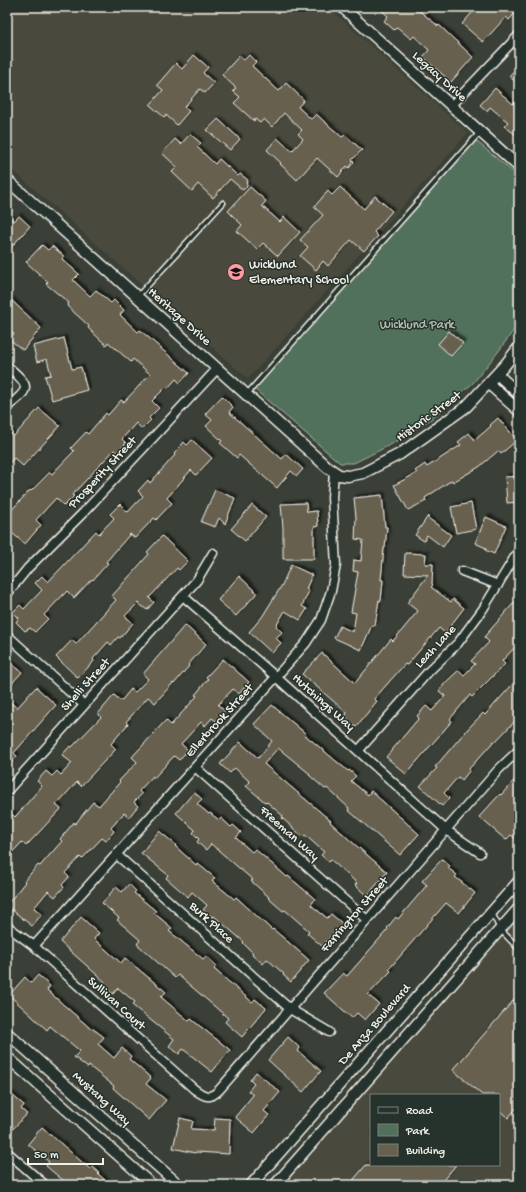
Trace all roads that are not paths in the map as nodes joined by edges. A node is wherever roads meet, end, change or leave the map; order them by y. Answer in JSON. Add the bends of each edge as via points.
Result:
{"nodes":[{"id":1,"x":342,"y":7,"type":"edge"},
{"id":2,"x":519,"y":35,"type":"edge"},
{"id":3,"x":452,"y":106,"type":"junction"},
{"id":4,"x":480,"y":131,"type":"junction"},
{"id":5,"x":519,"y":167,"type":"edge"},
{"id":6,"x":7,"y":180,"type":"edge"},
{"id":7,"x":223,"y":203,"type":"dead end"},
{"id":8,"x":137,"y":297,"type":"junction"},
{"id":9,"x":519,"y":347,"type":"edge"},
{"id":10,"x":7,"y":366,"type":"edge"},
{"id":11,"x":217,"y":369,"type":"junction"},
{"id":12,"x":497,"y":374,"type":"junction"},
{"id":13,"x":489,"y":384,"type":"junction"},
{"id":14,"x":246,"y":394,"type":"junction"},
{"id":15,"x":519,"y":394,"type":"edge"},
{"id":16,"x":7,"y":408,"type":"edge"},
{"id":17,"x":519,"y":412,"type":"edge"},
{"id":18,"x":334,"y":473,"type":"junction"},
{"id":19,"x":519,"y":550,"type":"edge"},
{"id":20,"x":213,"y":553,"type":"dead end"},
{"id":21,"x":462,"y":571,"type":"dead end"},
{"id":22,"x":498,"y":585,"type":"junction"},
{"id":23,"x":7,"y":594,"type":"edge"},
{"id":24,"x":183,"y":596,"type":"junction"},
{"id":25,"x":7,"y":635,"type":"edge"},
{"id":26,"x":276,"y":677,"type":"junction"},
{"id":27,"x":84,"y":704,"type":"junction"},
{"id":28,"x":519,"y":750,"type":"edge"},
{"id":29,"x":358,"y":751,"type":"junction"},
{"id":30,"x":196,"y":767,"type":"junction"},
{"id":31,"x":7,"y":791,"type":"edge"},
{"id":32,"x":446,"y":830,"type":"junction"},
{"id":33,"x":480,"y":853,"type":"dead end"},
{"id":34,"x":117,"y":855,"type":"junction"},
{"id":35,"x":519,"y":881,"type":"edge"},
{"id":36,"x":519,"y":908,"type":"edge"},
{"id":37,"x":492,"y":913,"type":"junction"},
{"id":38,"x":367,"y":920,"type":"junction"},
{"id":39,"x":7,"y":926,"type":"edge"},
{"id":40,"x":500,"y":930,"type":"junction"},
{"id":41,"x":34,"y":946,"type":"junction"},
{"id":42,"x":519,"y":949,"type":"edge"},
{"id":43,"x":290,"y":1009,"type":"junction"},
{"id":44,"x":329,"y":1032,"type":"dead end"},
{"id":45,"x":7,"y":1033,"type":"edge"},
{"id":46,"x":7,"y":1057,"type":"edge"},
{"id":47,"x":210,"y":1097,"type":"joint"},
{"id":48,"x":7,"y":1152,"type":"edge"},
{"id":49,"x":44,"y":1185,"type":"edge"},
{"id":50,"x":152,"y":1185,"type":"edge"},
{"id":51,"x":179,"y":1185,"type":"edge"},
{"id":52,"x":251,"y":1185,"type":"edge"},
{"id":53,"x":275,"y":1185,"type":"edge"}],
"edges":[{"from":1,"to":3,"type":"street","name":"Legacy Drive"},
{"from":2,"to":3,"type":"street"},
{"from":3,"to":4,"type":"street","name":"Legacy Drive"},
{"from":4,"to":5,"type":"street","name":"Legacy Drive"},
{"from":4,"to":14,"type":"lane"},
{"from":6,"to":8,"type":"street","name":"Heritage Drive"},
{"from":7,"to":8,"type":"lane"},
{"from":8,"to":11,"type":"street","name":"Heritage Drive"},
{"from":9,"to":12,"type":"street","name":"Historic Street"},
{"from":10,"to":16,"type":"street","via":[[25,383],[23,394]]},
{"from":11,"to":14,"type":"street","name":"Heritage Drive"},
{"from":11,"to":23,"type":"street","name":"Prosperity Street","via":[[83,513],[28,568]]},
{"from":12,"to":13,"type":"street","name":"Historic Street"},
{"from":12,"to":15,"type":"street"},
{"from":13,"to":17,"type":"street"},
{"from":13,"to":18,"type":"street","name":"Historic Street","via":[[466,407],[400,454],[363,473],[348,476]]},
{"from":14,"to":18,"type":"street","name":"Heritage Drive"},
{"from":18,"to":26,"type":"street","name":"Ellerbrook Street","via":[[332,497],[336,565],[331,592],[321,620],[306,643]]},
{"from":19,"to":22,"type":"street","name":"Leah Lane"},
{"from":20,"to":24,"type":"street","name":"Shelli Street","via":[[197,580]]},
{"from":21,"to":22,"type":"street"},
{"from":22,"to":29,"type":"street","name":"Leah Lane","via":[[458,643],[429,671]]},
{"from":24,"to":26,"type":"street","name":"Hutchings Way"},
{"from":24,"to":27,"type":"street","name":"Shelli Street"},
{"from":25,"to":27,"type":"street"},
{"from":26,"to":29,"type":"street","name":"Hutchings Way"},
{"from":26,"to":30,"type":"street","name":"Ellerbrook Street"},
{"from":27,"to":31,"type":"street","name":"Shelli Street"},
{"from":28,"to":32,"type":"street","name":"Farrington Street"},
{"from":29,"to":32,"type":"street","name":"Hutchings Way"},
{"from":30,"to":34,"type":"street","name":"Ellerbrook Street"},
{"from":30,"to":38,"type":"street","name":"Freeman Way"},
{"from":32,"to":33,"type":"street","name":"Hutchings Way"},
{"from":32,"to":38,"type":"street","name":"Farrington Street"},
{"from":34,"to":41,"type":"street","name":"Ellerbrook Street"},
{"from":34,"to":43,"type":"street","name":"Burk Place"},
{"from":35,"to":37,"type":"street","name":"De Anza Boulevard"},
{"from":36,"to":40,"type":"street"},
{"from":37,"to":40,"type":"lane"},
{"from":37,"to":52,"type":"street","name":"De Anza Boulevard"},
{"from":38,"to":43,"type":"street","name":"Farrington Street"},
{"from":39,"to":41,"type":"street","name":"Sullivan Court"},
{"from":40,"to":42,"type":"lane"},
{"from":40,"to":53,"type":"street"},
{"from":41,"to":47,"type":"street","name":"Sullivan Court","via":[[183,1079],[202,1095]]},
{"from":43,"to":44,"type":"street","name":"Burk Place"},
{"from":43,"to":47,"type":"street","name":"Farrington Street","via":[[216,1094]]},
{"from":45,"to":51,"type":"street","name":"Mustang Way"},
{"from":46,"to":50,"type":"street"},
{"from":48,"to":49,"type":"street"}]}
